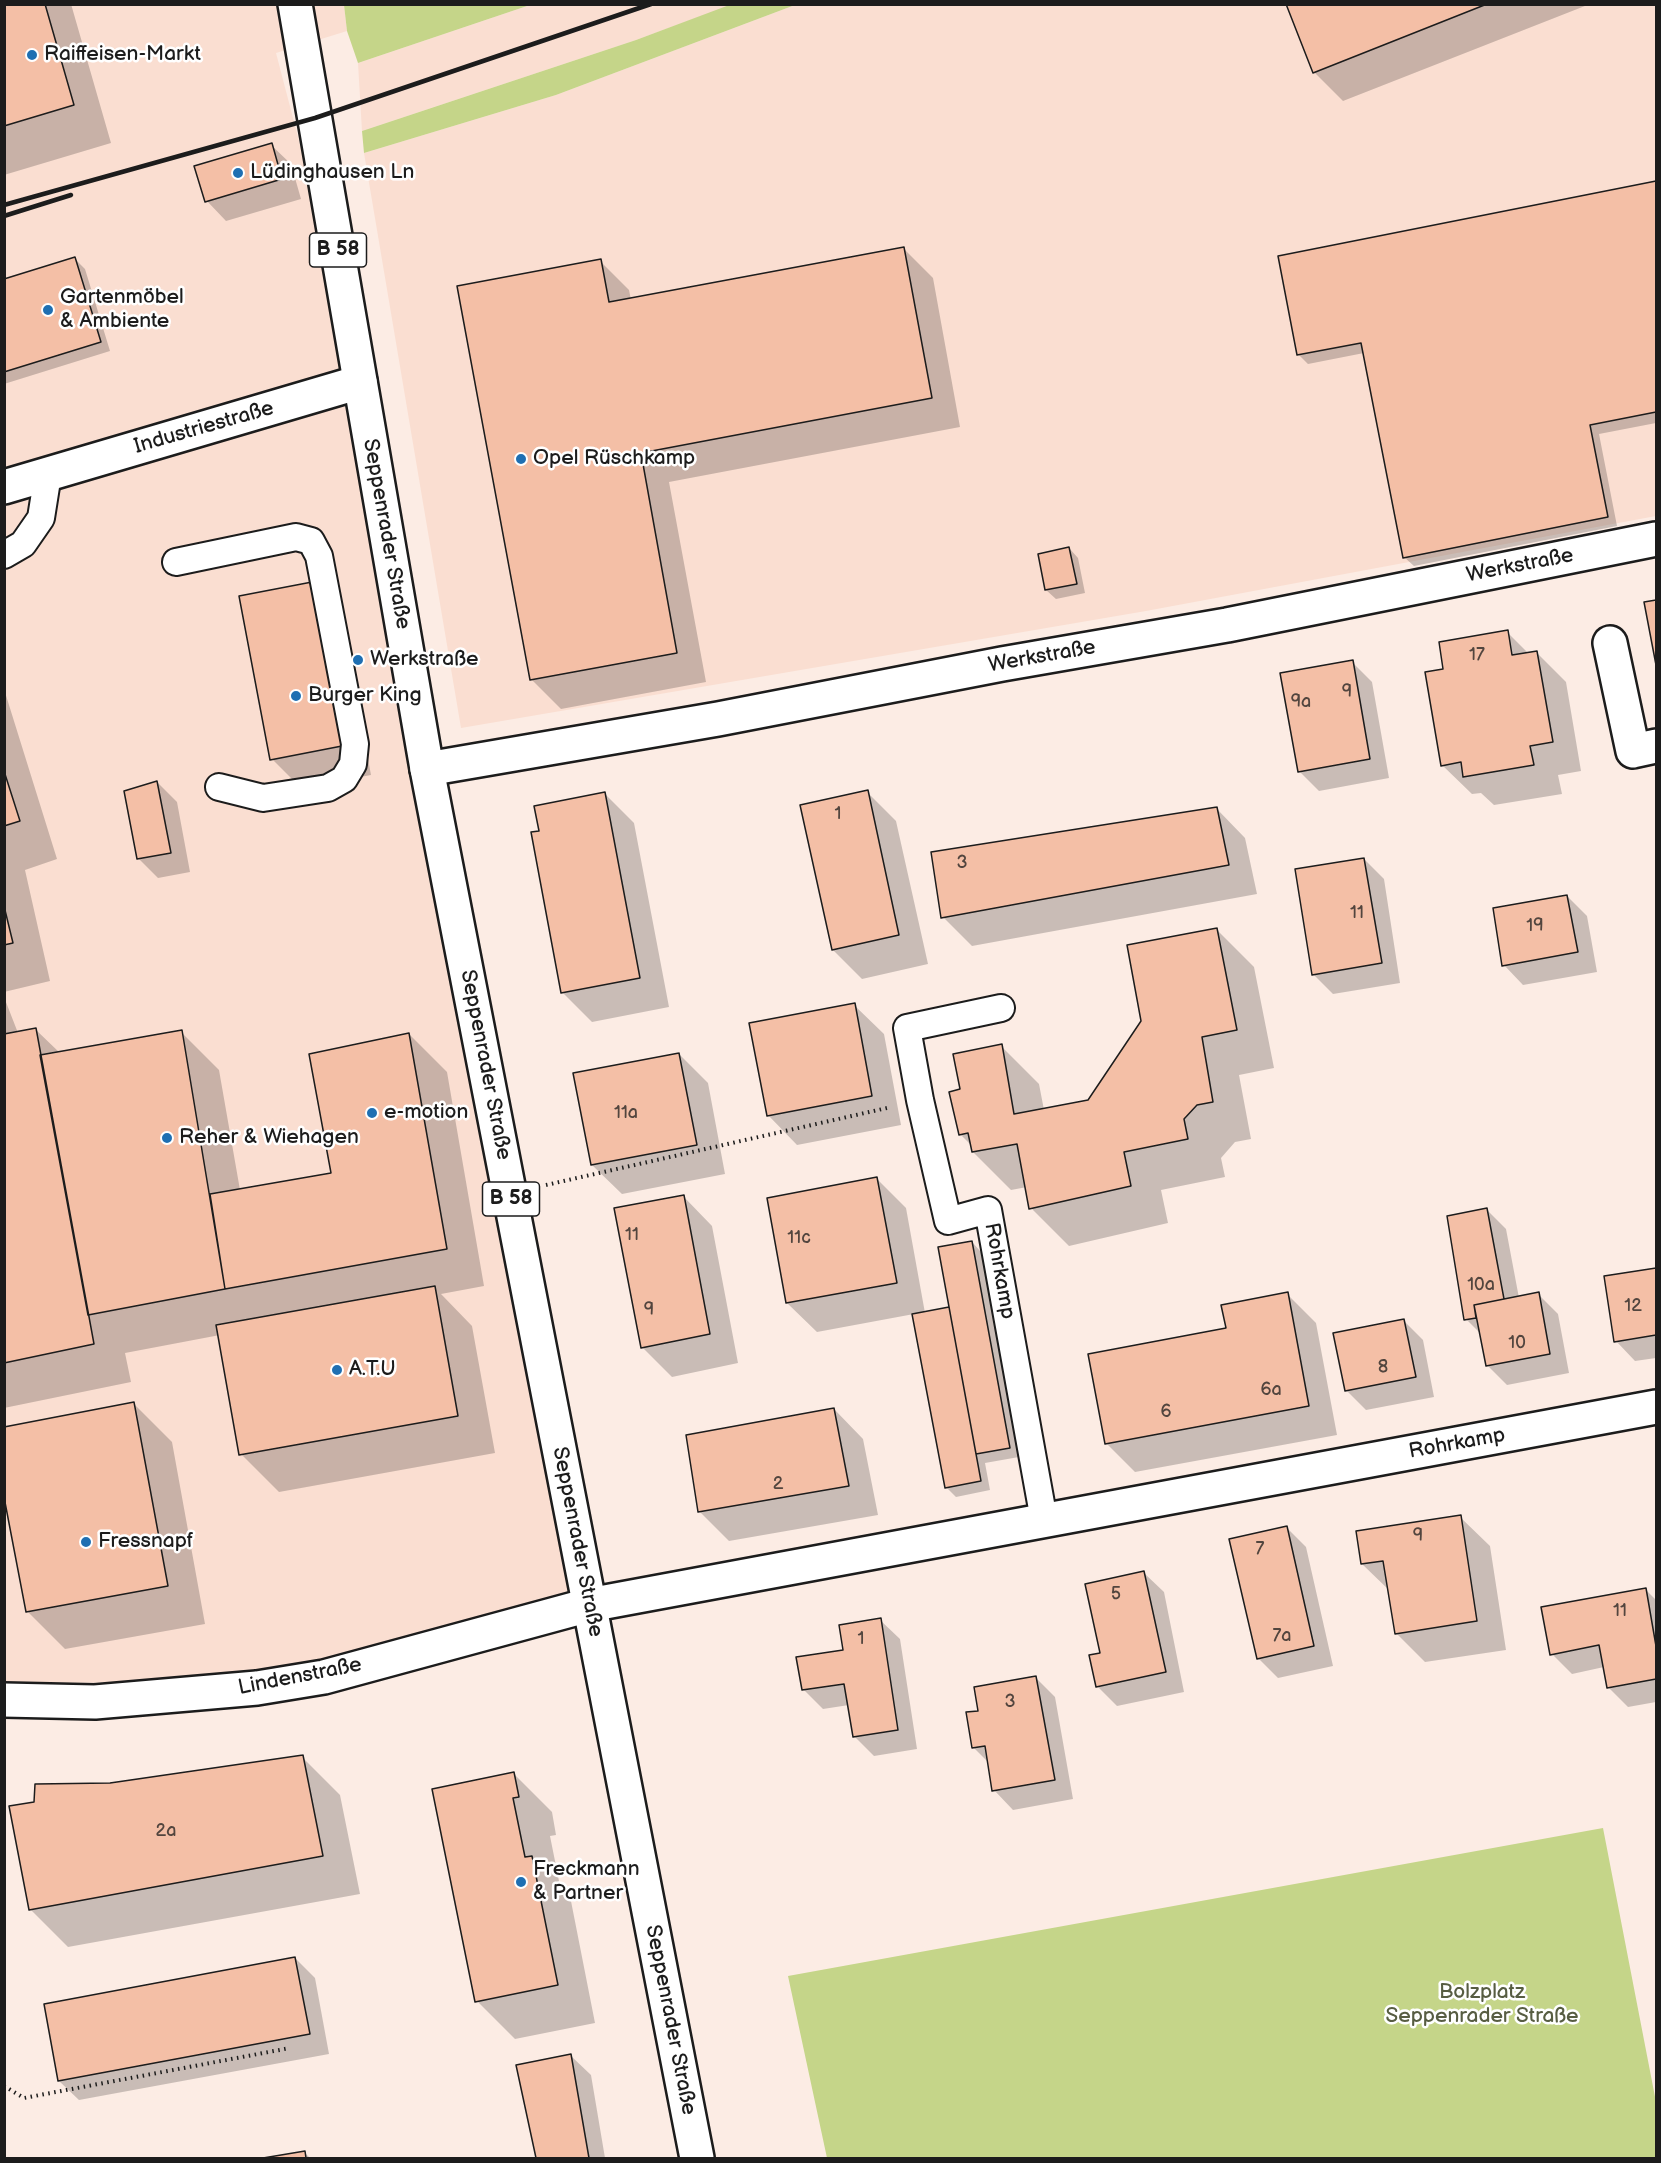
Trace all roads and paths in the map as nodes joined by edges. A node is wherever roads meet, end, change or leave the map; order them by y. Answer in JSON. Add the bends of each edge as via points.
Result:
{"nodes":[{"id":1,"x":295,"y":4,"type":"edge"},
{"id":2,"x":360,"y":382,"type":"junction"},
{"id":3,"x":48,"y":474,"type":"junction"},
{"id":4,"x":4,"y":487,"type":"edge"},
{"id":5,"x":1656,"y":539,"type":"edge"},
{"id":6,"x":4,"y":555,"type":"edge"},
{"id":7,"x":176,"y":562,"type":"dead end"},
{"id":8,"x":1610,"y":643,"type":"dead end"},
{"id":9,"x":1656,"y":746,"type":"edge"},
{"id":10,"x":427,"y":769,"type":"junction"},
{"id":11,"x":219,"y":787,"type":"dead end"},
{"id":12,"x":1001,"y":1008,"type":"dead end"},
{"id":13,"x":920,"y":1100,"type":"junction"},
{"id":14,"x":510,"y":1193,"type":"junction"},
{"id":15,"x":1656,"y":1407,"type":"edge"},
{"id":16,"x":1044,"y":1520,"type":"junction"},
{"id":17,"x":589,"y":1605,"type":"junction"},
{"id":18,"x":4,"y":1700,"type":"edge"},
{"id":19,"x":290,"y":2048,"type":"dead end"},
{"id":20,"x":4,"y":2086,"type":"edge"},
{"id":21,"x":697,"y":2158,"type":"edge"}],
"edges":[{"from":1,"to":2,"type":"street","name":"Seppenrader Straße","number":"B 58"},
{"from":2,"to":3,"type":"street","name":"Industriestraße"},
{"from":2,"to":10,"type":"street","name":"Seppenrader Straße","number":"B 58"},
{"from":3,"to":4,"type":"street","name":"Industriestraße"},
{"from":3,"to":6,"type":"lane","via":[[41,518],[24,544]]},
{"from":5,"to":10,"type":"street","name":"Werkstraße","via":[[1227,625]]},
{"from":7,"to":11,"type":"lane","via":[[296,537],[311,541],[319,556],[356,744],[353,764],[344,779],[328,788],[263,798]]},
{"from":8,"to":9,"type":"street","via":[[1633,751]]},
{"from":10,"to":14,"type":"street","name":"Seppenrader Straße","number":"B 58"},
{"from":12,"to":13,"type":"lane","name":"Rohrkamp","via":[[907,1028]]},
{"from":13,"to":14,"type":"path"},
{"from":13,"to":16,"type":"lane","name":"Rohrkamp","via":[[948,1221],[988,1210]]},
{"from":14,"to":17,"type":"street","name":"Seppenrader Straße","number":"B 58"},
{"from":15,"to":16,"type":"street","name":"Rohrkamp"},
{"from":16,"to":17,"type":"street","name":"Rohrkamp"},
{"from":17,"to":18,"type":"street","name":"Lindenstraße","via":[[324,1677],[257,1689],[95,1702]]},
{"from":17,"to":21,"type":"street","name":"Seppenrader Straße","number":"B 58"},
{"from":19,"to":20,"type":"path","via":[[24,2098]]}]}
